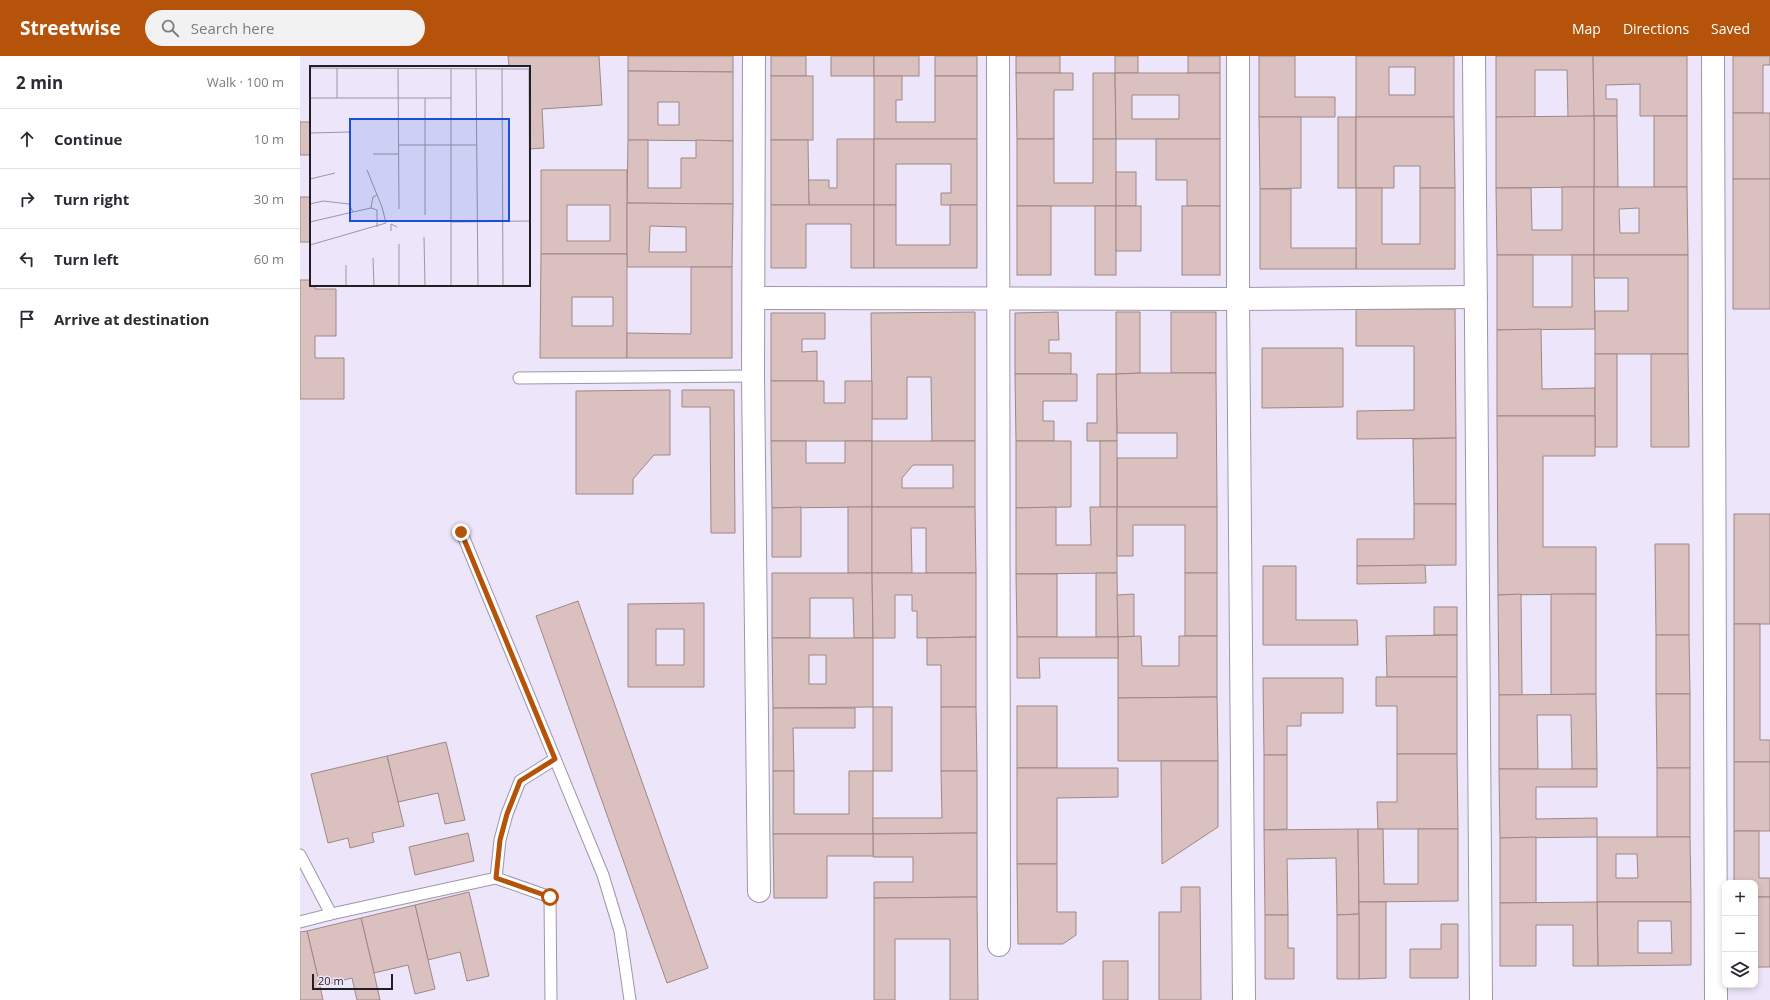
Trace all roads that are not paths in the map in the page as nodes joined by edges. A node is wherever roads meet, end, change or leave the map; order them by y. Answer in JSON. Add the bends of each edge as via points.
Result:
{"nodes":[{"id":1,"x":754,"y":56,"type":"edge"},
{"id":2,"x":998,"y":56,"type":"edge"},
{"id":3,"x":1238,"y":56,"type":"edge"},
{"id":4,"x":1474,"y":56,"type":"edge"},
{"id":5,"x":1713,"y":56,"type":"edge"},
{"id":6,"x":1476,"y":297,"type":"junction"},
{"id":7,"x":754,"y":298,"type":"junction"},
{"id":8,"x":999,"y":299,"type":"junction"},
{"id":9,"x":1238,"y":299,"type":"junction"},
{"id":10,"x":753,"y":376,"type":"junction"},
{"id":11,"x":519,"y":378,"type":"dead end"},
{"id":12,"x":461,"y":532,"type":"dead end"},
{"id":13,"x":555,"y":759,"type":"junction"},
{"id":14,"x":300,"y":855,"type":"edge"},
{"id":15,"x":496,"y":878,"type":"junction"},
{"id":16,"x":760,"y":891,"type":"dead end"},
{"id":17,"x":331,"y":914,"type":"junction"},
{"id":18,"x":300,"y":922,"type":"edge"},
{"id":19,"x":999,"y":945,"type":"dead end"},
{"id":20,"x":551,"y":1000,"type":"edge"},
{"id":21,"x":630,"y":1000,"type":"edge"},
{"id":22,"x":1244,"y":1000,"type":"edge"},
{"id":23,"x":1481,"y":1000,"type":"edge"},
{"id":24,"x":1716,"y":1000,"type":"edge"}],
"edges":[{"from":1,"to":7,"type":"street"},
{"from":2,"to":8,"type":"street"},
{"from":3,"to":9,"type":"street"},
{"from":4,"to":6,"type":"street"},
{"from":5,"to":24,"type":"street"},
{"from":6,"to":9,"type":"street"},
{"from":6,"to":23,"type":"street"},
{"from":7,"to":8,"type":"street"},
{"from":7,"to":10,"type":"street"},
{"from":8,"to":9,"type":"street"},
{"from":8,"to":19,"type":"street"},
{"from":9,"to":22,"type":"street"},
{"from":10,"to":11,"type":"lane"},
{"from":10,"to":16,"type":"street"},
{"from":12,"to":13,"type":"lane"},
{"from":13,"to":15,"type":"lane","via":[[520,781],[500,840]]},
{"from":13,"to":21,"type":"lane","via":[[603,875],[620,931]]},
{"from":14,"to":17,"type":"lane"},
{"from":15,"to":17,"type":"lane"},
{"from":15,"to":20,"type":"lane","via":[[550,897]]},
{"from":17,"to":18,"type":"lane"}]}
